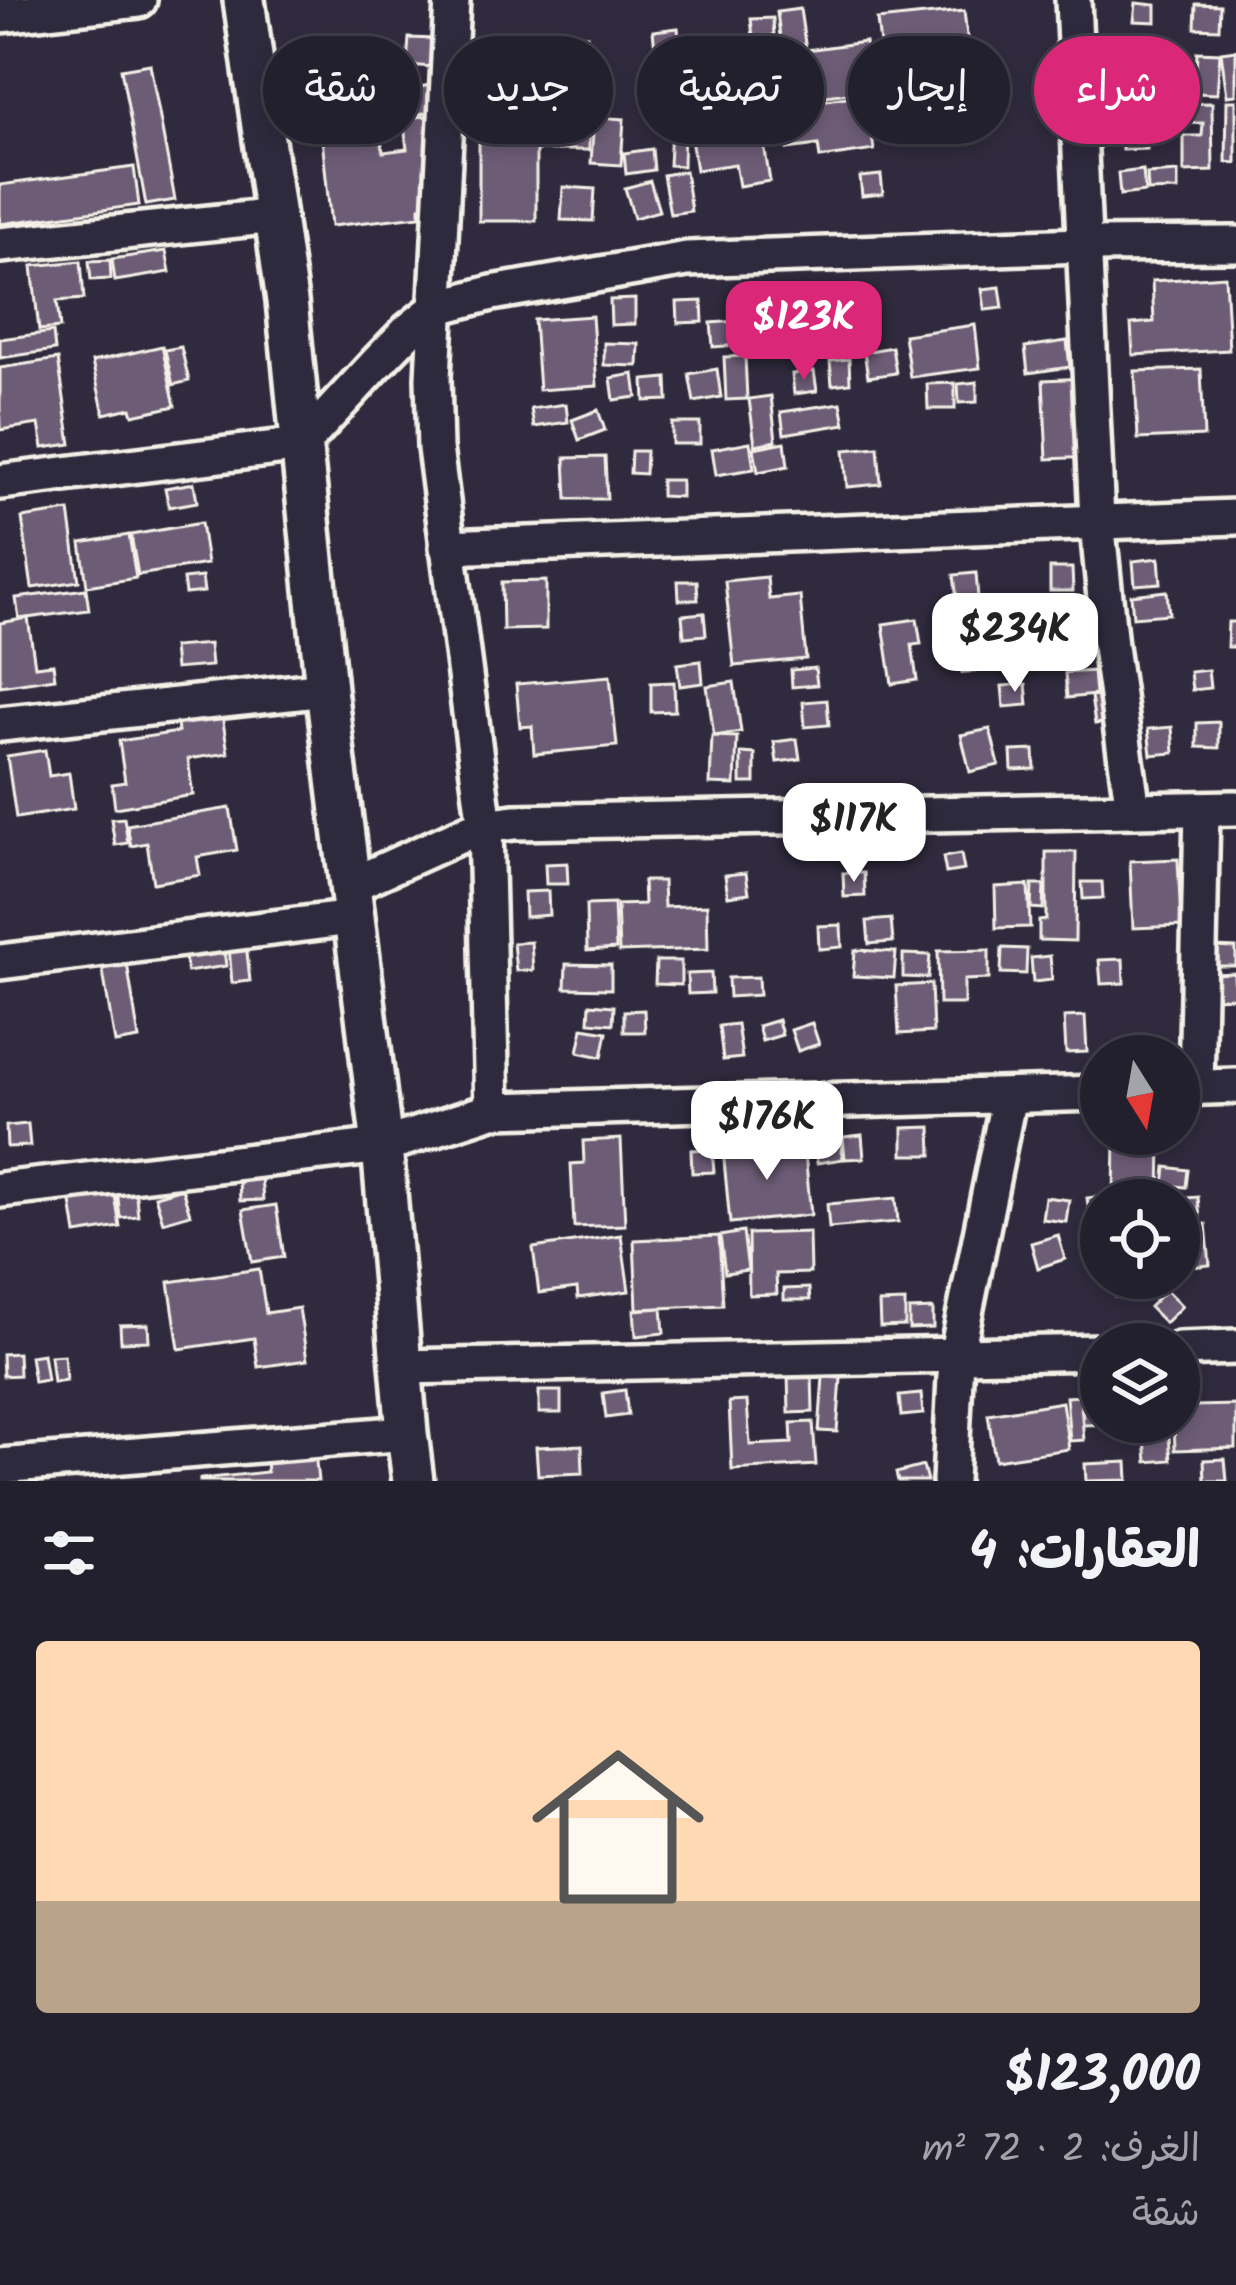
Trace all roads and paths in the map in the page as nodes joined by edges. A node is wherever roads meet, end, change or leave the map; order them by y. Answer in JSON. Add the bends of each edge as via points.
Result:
{"nodes":[{"id":1,"x":140,"y":0,"type":"edge"},
{"id":2,"x":244,"y":0,"type":"edge"},
{"id":3,"x":452,"y":0,"type":"edge"},
{"id":4,"x":1073,"y":0,"type":"edge"},
{"id":5,"x":0,"y":16,"type":"edge"},
{"id":6,"x":276,"y":216,"type":"junction"},
{"id":7,"x":1236,"y":244,"type":"edge"},
{"id":8,"x":0,"y":245,"type":"edge"},
{"id":9,"x":1082,"y":245,"type":"junction"},
{"id":10,"x":438,"y":307,"type":"junction"},
{"id":11,"x":301,"y":446,"type":"junction"},
{"id":12,"x":0,"y":482,"type":"edge"},
{"id":13,"x":1236,"y":517,"type":"edge"},
{"id":14,"x":1097,"y":520,"type":"junction"},
{"id":15,"x":446,"y":547,"type":"junction"},
{"id":16,"x":326,"y":689,"type":"junction"},
{"id":17,"x":0,"y":724,"type":"edge"},
{"id":18,"x":1202,"y":808,"type":"junction"},
{"id":19,"x":1236,"y":808,"type":"edge"},
{"id":20,"x":1133,"y":810,"type":"junction"},
{"id":21,"x":485,"y":826,"type":"junction"},
{"id":22,"x":351,"y":902,"type":"junction"},
{"id":23,"x":0,"y":962,"type":"edge"},
{"id":24,"x":1191,"y":1035,"type":"edge"},
{"id":25,"x":1236,"y":1086,"type":"edge"},
{"id":26,"x":1200,"y":1088,"type":"edge"},
{"id":27,"x":1080,"y":1094,"type":"edge"},
{"id":28,"x":1010,"y":1096,"type":"junction"},
{"id":29,"x":492,"y":1110,"type":"junction"},
{"id":30,"x":382,"y":1146,"type":"junction"},
{"id":31,"x":0,"y":1190,"type":"edge"},
{"id":32,"x":1236,"y":1347,"type":"edge"},
{"id":33,"x":1200,"y":1348,"type":"edge"},
{"id":34,"x":1080,"y":1353,"type":"edge"},
{"id":35,"x":956,"y":1357,"type":"junction"},
{"id":36,"x":400,"y":1367,"type":"junction"},
{"id":37,"x":407,"y":1433,"type":"junction"},
{"id":38,"x":0,"y":1466,"type":"edge"},
{"id":39,"x":413,"y":1481,"type":"edge"},
{"id":40,"x":950,"y":1481,"type":"edge"}],
"edges":[{"from":1,"to":5,"type":"street"},
{"from":2,"to":6,"type":"street"},
{"from":3,"to":10,"type":"street"},
{"from":4,"to":9,"type":"street"},
{"from":6,"to":8,"type":"street"},
{"from":6,"to":11,"type":"street"},
{"from":7,"to":9,"type":"street"},
{"from":9,"to":10,"type":"street","via":[[688,259]]},
{"from":9,"to":14,"type":"street"},
{"from":10,"to":11,"type":"street"},
{"from":10,"to":15,"type":"street","via":[[435,448]]},
{"from":11,"to":12,"type":"street"},
{"from":11,"to":16,"type":"street"},
{"from":13,"to":14,"type":"street"},
{"from":14,"to":15,"type":"street"},
{"from":14,"to":20,"type":"street"},
{"from":15,"to":21,"type":"street"},
{"from":16,"to":17,"type":"street"},
{"from":16,"to":22,"type":"street"},
{"from":18,"to":19,"type":"street"},
{"from":18,"to":20,"type":"street"},
{"from":18,"to":24,"type":"street"},
{"from":20,"to":21,"type":"street"},
{"from":21,"to":22,"type":"street"},
{"from":21,"to":29,"type":"street"},
{"from":22,"to":23,"type":"street"},
{"from":22,"to":30,"type":"street"},
{"from":25,"to":26,"type":"street"},
{"from":27,"to":28,"type":"street"},
{"from":28,"to":29,"type":"street"},
{"from":28,"to":35,"type":"street"},
{"from":29,"to":30,"type":"street"},
{"from":30,"to":31,"type":"street"},
{"from":30,"to":36,"type":"street"},
{"from":32,"to":33,"type":"street"},
{"from":34,"to":35,"type":"street"},
{"from":35,"to":36,"type":"street"},
{"from":35,"to":40,"type":"street"},
{"from":36,"to":37,"type":"street"},
{"from":37,"to":38,"type":"street"},
{"from":37,"to":39,"type":"street"}]}
